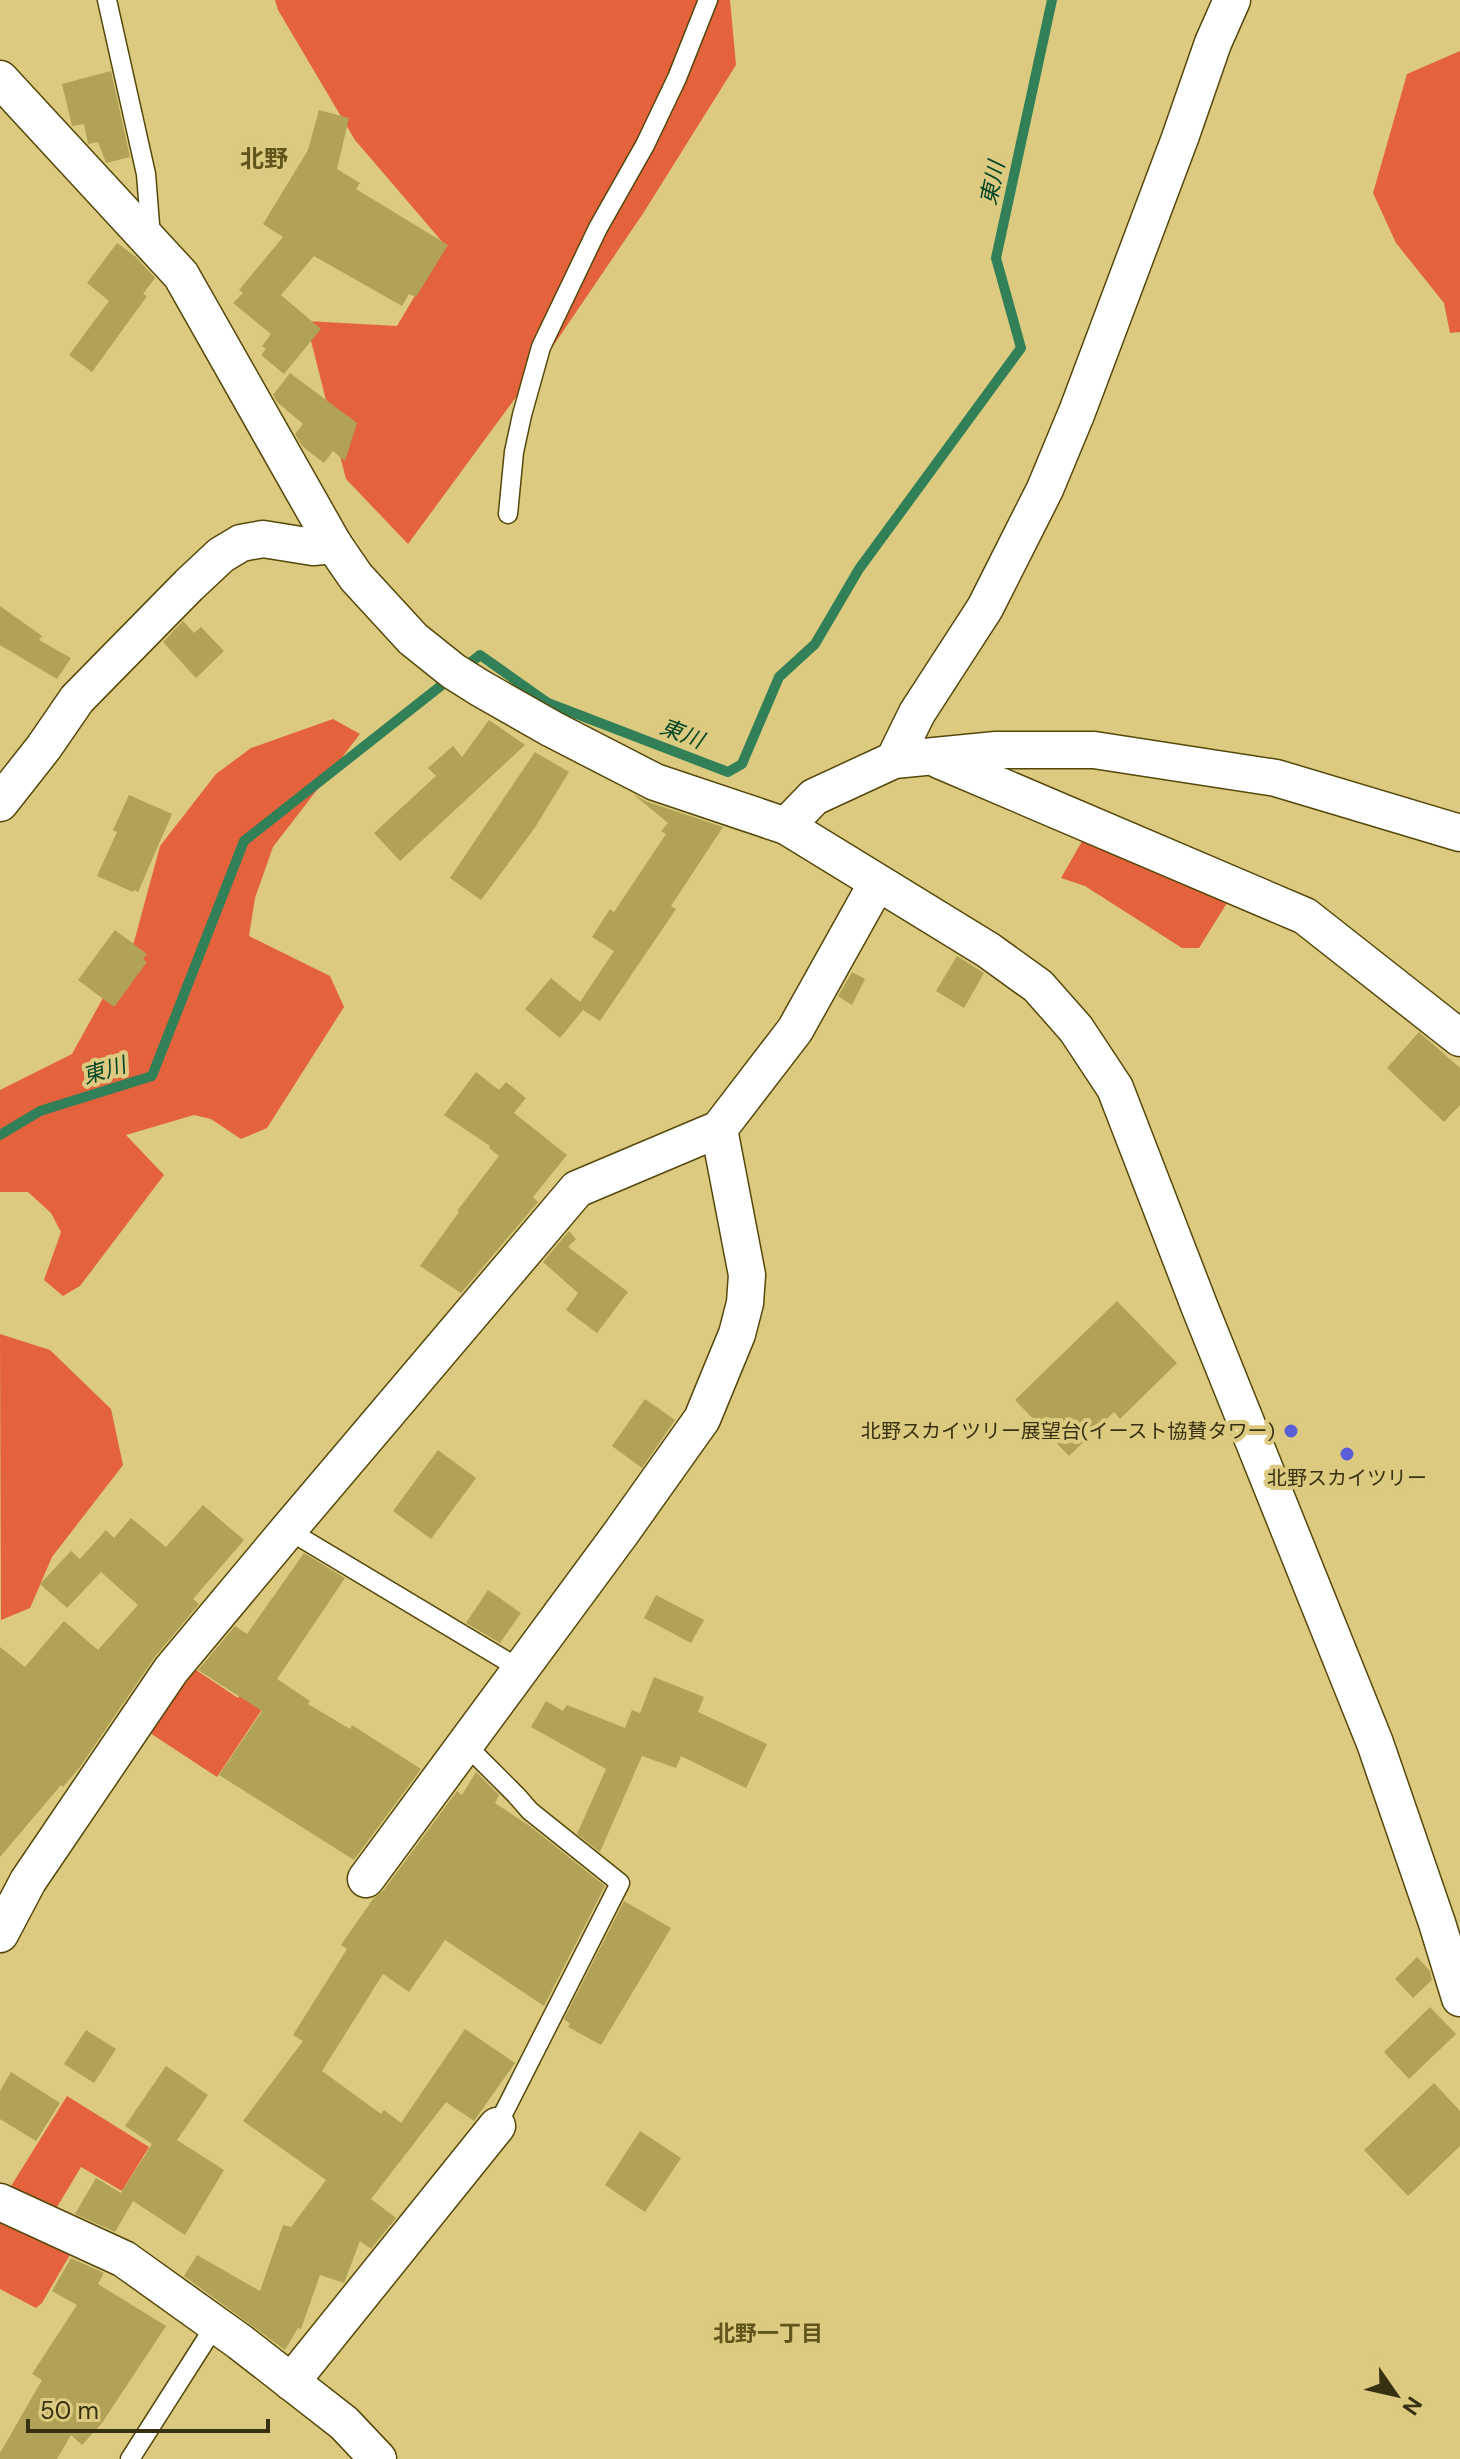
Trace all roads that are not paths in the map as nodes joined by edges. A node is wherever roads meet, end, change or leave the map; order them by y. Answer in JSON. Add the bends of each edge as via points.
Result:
{"nodes":[{"id":1,"x":107,"y":0,"type":"edge"},
{"id":2,"x":708,"y":0,"type":"edge"},
{"id":3,"x":1232,"y":0,"type":"edge"},
{"id":4,"x":0,"y":79,"type":"edge"},
{"id":5,"x":151,"y":240,"type":"junction"},
{"id":6,"x":508,"y":514,"type":"dead end"},
{"id":7,"x":334,"y":545,"type":"junction"},
{"id":8,"x":934,"y":758,"type":"junction"},
{"id":9,"x":894,"y":760,"type":"junction"},
{"id":10,"x":5,"y":789,"type":"edge"},
{"id":11,"x":786,"y":826,"type":"junction"},
{"id":12,"x":1460,"y":833,"type":"edge"},
{"id":13,"x":877,"y":883,"type":"junction"},
{"id":14,"x":1460,"y":1038,"type":"edge"},
{"id":15,"x":719,"y":1129,"type":"junction"},
{"id":16,"x":288,"y":1530,"type":"junction"},
{"id":17,"x":520,"y":1669,"type":"junction"},
{"id":18,"x":465,"y":1744,"type":"junction"},
{"id":19,"x":366,"y":1879,"type":"dead end"},
{"id":20,"x":0,"y":1934,"type":"edge"},
{"id":21,"x":1460,"y":1998,"type":"edge"},
{"id":22,"x":497,"y":2126,"type":"joint"},
{"id":23,"x":0,"y":2202,"type":"edge"},
{"id":24,"x":216,"y":2324,"type":"junction"},
{"id":25,"x":291,"y":2382,"type":"junction"},
{"id":26,"x":130,"y":2459,"type":"edge"},
{"id":27,"x":378,"y":2459,"type":"edge"}],
"edges":[{"from":1,"to":5,"type":"lane","via":[[146,174]]},
{"from":2,"to":6,"type":"lane","via":[[645,145],[541,347],[514,452]]},
{"from":3,"to":9,"type":"street","via":[[1045,489],[985,608],[917,713]]},
{"from":4,"to":5,"type":"street"},
{"from":5,"to":7,"type":"street","via":[[181,275]]},
{"from":7,"to":10,"type":"street","via":[[263,539],[241,543],[221,555],[77,699],[44,747]]},
{"from":7,"to":11,"type":"street","via":[[383,609],[464,678],[655,782]]},
{"from":8,"to":9,"type":"street"},
{"from":8,"to":12,"type":"street","via":[[996,750],[1094,750],[1276,778]]},
{"from":8,"to":14,"type":"street","via":[[1305,916]]},
{"from":9,"to":11,"type":"street","via":[[814,797]]},
{"from":11,"to":13,"type":"street"},
{"from":13,"to":15,"type":"street","via":[[795,1030]]},
{"from":13,"to":21,"type":"street","via":[[1038,986],[1076,1029],[1115,1088],[1375,1743]]},
{"from":15,"to":16,"type":"street","via":[[577,1189]]},
{"from":15,"to":17,"type":"street","via":[[747,1275],[737,1334],[702,1419]]},
{"from":16,"to":17,"type":"lane"},
{"from":16,"to":20,"type":"street","via":[[171,1670],[28,1881]]},
{"from":17,"to":18,"type":"street"},
{"from":18,"to":19,"type":"street"},
{"from":18,"to":22,"type":"lane","via":[[530,1811],[620,1883]]},
{"from":22,"to":25,"type":"street"},
{"from":23,"to":24,"type":"street","via":[[124,2259]]},
{"from":24,"to":25,"type":"street"},
{"from":24,"to":26,"type":"lane"},
{"from":25,"to":27,"type":"street","via":[[344,2423]]}]}
